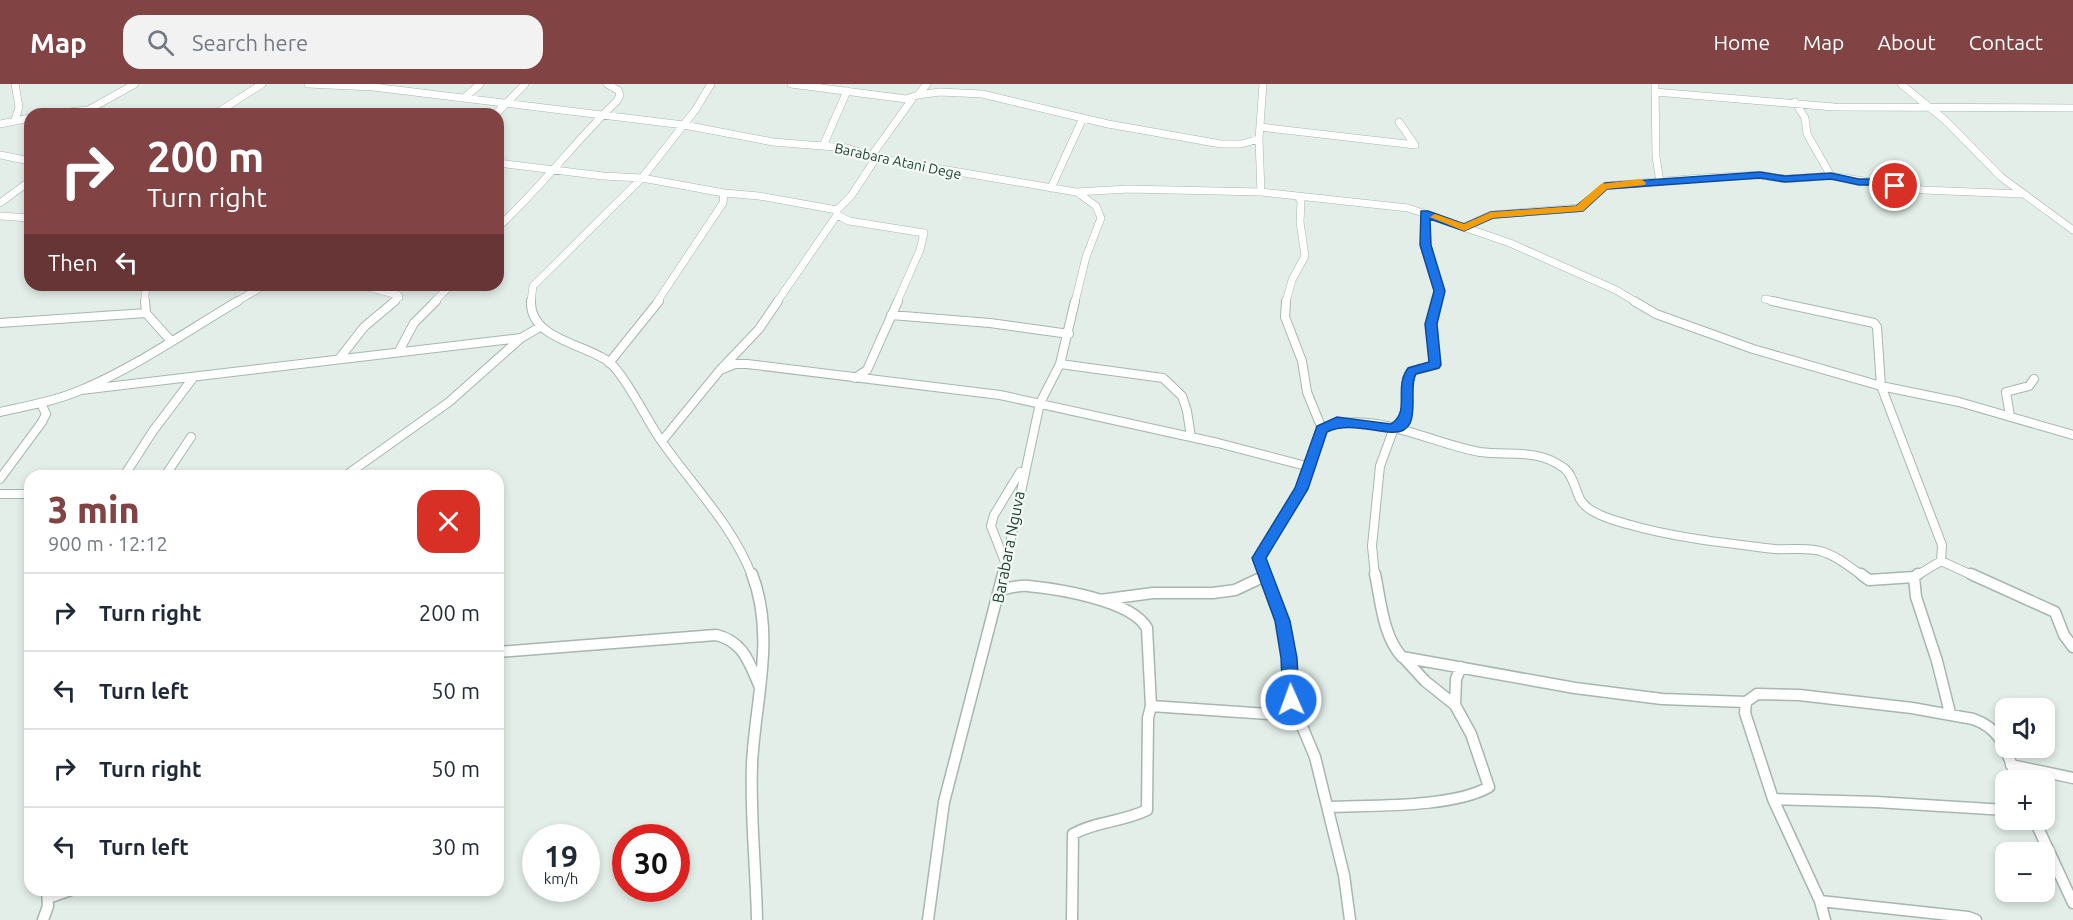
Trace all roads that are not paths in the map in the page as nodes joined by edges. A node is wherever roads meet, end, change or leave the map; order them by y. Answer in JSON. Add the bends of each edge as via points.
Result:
{"nodes":[{"id":1,"x":15,"y":84,"type":"edge"},
{"id":2,"x":135,"y":84,"type":"edge"},
{"id":3,"x":262,"y":84,"type":"edge"},
{"id":4,"x":308,"y":84,"type":"edge"},
{"id":5,"x":480,"y":84,"type":"edge"},
{"id":6,"x":525,"y":84,"type":"edge"},
{"id":7,"x":607,"y":84,"type":"edge"},
{"id":8,"x":711,"y":84,"type":"edge"},
{"id":9,"x":791,"y":84,"type":"edge"},
{"id":10,"x":860,"y":84,"type":"edge"},
{"id":11,"x":927,"y":84,"type":"edge"},
{"id":12,"x":1263,"y":84,"type":"edge"},
{"id":13,"x":1901,"y":84,"type":"edge"},
{"id":14,"x":351,"y":85,"type":"edge"},
{"id":15,"x":1655,"y":88,"type":"edge"},
{"id":16,"x":847,"y":91,"type":"junction"},
{"id":17,"x":856,"y":92,"type":"junction"},
{"id":18,"x":915,"y":97,"type":"junction"},
{"id":19,"x":464,"y":98,"type":"junction"},
{"id":20,"x":1795,"y":102,"type":"junction"},
{"id":21,"x":507,"y":103,"type":"junction"},
{"id":22,"x":1929,"y":107,"type":"junction"},
{"id":23,"x":92,"y":108,"type":"edge"},
{"id":24,"x":224,"y":108,"type":"edge"},
{"id":25,"x":502,"y":108,"type":"edge"},
{"id":26,"x":2073,"y":108,"type":"edge"},
{"id":27,"x":600,"y":116,"type":"junction"},
{"id":28,"x":1083,"y":118,"type":"junction"},
{"id":29,"x":24,"y":119,"type":"edge"},
{"id":30,"x":15,"y":120,"type":"junction"},
{"id":31,"x":1399,"y":122,"type":"dead end"},
{"id":32,"x":0,"y":124,"type":"edge"},
{"id":33,"x":684,"y":125,"type":"junction"},
{"id":34,"x":1260,"y":127,"type":"junction"},
{"id":35,"x":1259,"y":139,"type":"junction"},
{"id":36,"x":823,"y":146,"type":"junction"},
{"id":37,"x":0,"y":154,"type":"edge"},
{"id":38,"x":874,"y":157,"type":"junction"},
{"id":39,"x":24,"y":160,"type":"edge"},
{"id":40,"x":504,"y":164,"type":"edge"},
{"id":41,"x":552,"y":169,"type":"junction"},
{"id":42,"x":1831,"y":176,"type":"junction"},
{"id":43,"x":642,"y":178,"type":"junction"},
{"id":44,"x":1660,"y":182,"type":"junction"},
{"id":45,"x":24,"y":186,"type":"edge"},
{"id":46,"x":1051,"y":188,"type":"junction"},
{"id":47,"x":18,"y":190,"type":"junction"},
{"id":48,"x":24,"y":190,"type":"edge"},
{"id":49,"x":1076,"y":192,"type":"junction"},
{"id":50,"x":1261,"y":192,"type":"junction"},
{"id":51,"x":724,"y":193,"type":"junction"},
{"id":52,"x":2022,"y":194,"type":"junction"},
{"id":53,"x":0,"y":195,"type":"edge"},
{"id":54,"x":1298,"y":197,"type":"junction"},
{"id":55,"x":0,"y":202,"type":"edge"},
{"id":56,"x":837,"y":212,"type":"junction"},
{"id":57,"x":1424,"y":214,"type":"junction"},
{"id":58,"x":0,"y":216,"type":"edge"},
{"id":59,"x":24,"y":218,"type":"edge"},
{"id":60,"x":504,"y":221,"type":"edge"},
{"id":61,"x":1464,"y":227,"type":"junction"},
{"id":62,"x":2073,"y":230,"type":"edge"},
{"id":63,"x":146,"y":291,"type":"edge"},
{"id":64,"x":255,"y":291,"type":"edge"},
{"id":65,"x":383,"y":291,"type":"edge"},
{"id":66,"x":445,"y":291,"type":"edge"},
{"id":67,"x":1765,"y":299,"type":"dead end"},
{"id":68,"x":146,"y":313,"type":"junction"},
{"id":69,"x":891,"y":315,"type":"junction"},
{"id":70,"x":0,"y":323,"type":"edge"},
{"id":71,"x":540,"y":327,"type":"junction"},
{"id":72,"x":1069,"y":334,"type":"junction"},
{"id":73,"x":521,"y":338,"type":"junction"},
{"id":74,"x":170,"y":340,"type":"junction"},
{"id":75,"x":399,"y":351,"type":"junction"},
{"id":76,"x":339,"y":359,"type":"junction"},
{"id":77,"x":609,"y":363,"type":"junction"},
{"id":78,"x":1060,"y":364,"type":"junction"},
{"id":79,"x":720,"y":370,"type":"junction"},
{"id":80,"x":867,"y":370,"type":"junction"},
{"id":81,"x":193,"y":378,"type":"junction"},
{"id":82,"x":855,"y":379,"type":"junction"},
{"id":83,"x":2034,"y":379,"type":"dead end"},
{"id":84,"x":871,"y":381,"type":"junction"},
{"id":85,"x":1881,"y":386,"type":"junction"},
{"id":86,"x":81,"y":390,"type":"junction"},
{"id":87,"x":1040,"y":403,"type":"junction"},
{"id":88,"x":41,"y":404,"type":"junction"},
{"id":89,"x":0,"y":412,"type":"edge"},
{"id":90,"x":2010,"y":416,"type":"junction"},
{"id":91,"x":1394,"y":428,"type":"junction"},
{"id":92,"x":1322,"y":429,"type":"junction"},
{"id":93,"x":2073,"y":435,"type":"edge"},
{"id":94,"x":1191,"y":437,"type":"junction"},
{"id":95,"x":191,"y":438,"type":"dead end"},
{"id":96,"x":662,"y":441,"type":"junction"},
{"id":97,"x":1310,"y":467,"type":"junction"},
{"id":98,"x":1024,"y":469,"type":"junction"},
{"id":99,"x":128,"y":470,"type":"edge"},
{"id":100,"x":169,"y":470,"type":"edge"},
{"id":101,"x":353,"y":470,"type":"edge"},
{"id":102,"x":0,"y":479,"type":"edge"},
{"id":103,"x":0,"y":494,"type":"edge"},
{"id":104,"x":24,"y":494,"type":"edge"},
{"id":105,"x":1941,"y":561,"type":"junction"},
{"id":106,"x":1005,"y":563,"type":"junction"},
{"id":107,"x":1265,"y":576,"type":"junction"},
{"id":108,"x":1914,"y":577,"type":"junction"},
{"id":109,"x":1000,"y":590,"type":"junction"},
{"id":110,"x":1098,"y":601,"type":"junction"},
{"id":111,"x":2073,"y":647,"type":"edge"},
{"id":112,"x":504,"y":652,"type":"edge"},
{"id":113,"x":1402,"y":657,"type":"junction"},
{"id":114,"x":1461,"y":667,"type":"junction"},
{"id":115,"x":759,"y":685,"type":"junction"},
{"id":116,"x":1746,"y":702,"type":"junction"},
{"id":117,"x":1455,"y":705,"type":"junction"},
{"id":118,"x":1151,"y":706,"type":"junction"},
{"id":119,"x":1950,"y":713,"type":"junction"},
{"id":120,"x":1296,"y":717,"type":"junction"},
{"id":121,"x":2011,"y":765,"type":"junction"},
{"id":122,"x":2013,"y":770,"type":"edge"},
{"id":123,"x":2073,"y":778,"type":"edge"},
{"id":124,"x":1773,"y":799,"type":"junction"},
{"id":125,"x":1328,"y":807,"type":"junction"},
{"id":126,"x":1995,"y":809,"type":"edge"},
{"id":127,"x":2039,"y":830,"type":"edge"},
{"id":128,"x":47,"y":896,"type":"edge"},
{"id":129,"x":1820,"y":901,"type":"junction"},
{"id":130,"x":2073,"y":903,"type":"edge"},
{"id":131,"x":43,"y":920,"type":"edge"},
{"id":132,"x":757,"y":920,"type":"edge"},
{"id":133,"x":928,"y":920,"type":"edge"},
{"id":134,"x":1072,"y":920,"type":"edge"},
{"id":135,"x":1350,"y":920,"type":"edge"},
{"id":136,"x":1825,"y":920,"type":"edge"},
{"id":137,"x":1976,"y":920,"type":"edge"}],
"edges":[{"from":1,"to":30,"type":"street","via":[[20,104]]},
{"from":2,"to":23,"type":"street"},
{"from":3,"to":24,"type":"street"},
{"from":4,"to":14,"type":"street","name":"Barabara Atani Dege"},
{"from":5,"to":19,"type":"street"},
{"from":6,"to":21,"type":"street"},
{"from":7,"to":27,"type":"street","via":[[620,95]]},
{"from":8,"to":33,"type":"street"},
{"from":9,"to":16,"type":"street"},
{"from":10,"to":17,"type":"street"},
{"from":11,"to":18,"type":"street"},
{"from":12,"to":34,"type":"street"},
{"from":13,"to":22,"type":"street"},
{"from":14,"to":19,"type":"street","name":"Barabara Atani Dege"},
{"from":15,"to":20,"type":"street"},
{"from":15,"to":44,"type":"street"},
{"from":16,"to":17,"type":"street"},
{"from":16,"to":36,"type":"street"},
{"from":17,"to":18,"type":"street","via":[[899,99]]},
{"from":18,"to":28,"type":"street","via":[[952,89],[972,90]]},
{"from":18,"to":38,"type":"street"},
{"from":19,"to":21,"type":"street","name":"Barabara Atani Dege"},
{"from":20,"to":22,"type":"street"},
{"from":20,"to":42,"type":"street"},
{"from":21,"to":25,"type":"street"},
{"from":21,"to":27,"type":"street","name":"Barabara Atani Dege"},
{"from":22,"to":26,"type":"street"},
{"from":22,"to":52,"type":"street"},
{"from":27,"to":33,"type":"street","name":"Barabara Atani Dege"},
{"from":27,"to":41,"type":"street"},
{"from":28,"to":35,"type":"street","via":[[1208,142],[1242,144]]},
{"from":28,"to":46,"type":"street"},
{"from":29,"to":30,"type":"street"},
{"from":30,"to":32,"type":"street"},
{"from":31,"to":34,"type":"street","via":[[1415,145]]},
{"from":33,"to":36,"type":"street","name":"Barabara Atani Dege","via":[[773,142]]},
{"from":33,"to":43,"type":"street"},
{"from":34,"to":35,"type":"street"},
{"from":35,"to":50,"type":"street"},
{"from":36,"to":38,"type":"street","name":"Barabara Atani Dege","via":[[848,148]]},
{"from":37,"to":39,"type":"street"},
{"from":38,"to":46,"type":"street","name":"Barabara Atani Dege"},
{"from":38,"to":56,"type":"street"},
{"from":40,"to":41,"type":"street"},
{"from":41,"to":43,"type":"street"},
{"from":41,"to":60,"type":"street"},
{"from":42,"to":44,"type":"street","via":[[1785,179],[1760,175]]},
{"from":42,"to":52,"type":"street","via":[[1912,189]]},
{"from":43,"to":51,"type":"street"},
{"from":43,"to":71,"type":"street","via":[[533,286],[531,308]]},
{"from":44,"to":61,"type":"street","via":[[1605,186],[1579,208],[1491,215]]},
{"from":45,"to":47,"type":"street"},
{"from":46,"to":49,"type":"street","name":"Barabara Atani Dege"},
{"from":47,"to":48,"type":"street"},
{"from":47,"to":53,"type":"street"},
{"from":47,"to":55,"type":"street"},
{"from":49,"to":50,"type":"street","name":"Barabara Atani Dege"},
{"from":49,"to":72,"type":"street","name":"Barabara Nguva","via":[[1093,202],[1101,218],[1086,257]]},
{"from":50,"to":54,"type":"street","name":"Barabara Atani Dege"},
{"from":51,"to":56,"type":"street"},
{"from":51,"to":77,"type":"street","via":[[723,203],[667,290]]},
{"from":52,"to":62,"type":"street"},
{"from":54,"to":57,"type":"street","name":"Barabara Atani Dege","via":[[1382,204]]},
{"from":54,"to":92,"type":"street","via":[[1305,256],[1292,280],[1285,317]]},
{"from":56,"to":69,"type":"street","via":[[849,221],[924,233]]},
{"from":56,"to":79,"type":"street","via":[[759,329]]},
{"from":57,"to":61,"type":"street","name":"Barabara Atani Dege"},
{"from":57,"to":91,"type":"street","via":[[1425,245],[1440,291],[1431,324],[1435,365],[1412,371],[1407,379],[1408,411],[1403,422]]},
{"from":58,"to":59,"type":"street"},
{"from":61,"to":85,"type":"street","name":"Barabara Atani Dege","via":[[1592,278],[1656,314],[1753,349]]},
{"from":63,"to":68,"type":"street"},
{"from":64,"to":74,"type":"street"},
{"from":65,"to":76,"type":"street","via":[[399,297],[364,327]]},
{"from":66,"to":75,"type":"street","via":[[414,323]]},
{"from":67,"to":85,"type":"street","via":[[1874,323]]},
{"from":68,"to":70,"type":"street"},
{"from":68,"to":74,"type":"street"},
{"from":69,"to":72,"type":"street"},
{"from":69,"to":80,"type":"street"},
{"from":71,"to":73,"type":"street"},
{"from":71,"to":77,"type":"street"},
{"from":72,"to":78,"type":"street","name":"Barabara Nguva"},
{"from":73,"to":75,"type":"street"},
{"from":73,"to":101,"type":"street","via":[[449,402]]},
{"from":74,"to":86,"type":"street"},
{"from":75,"to":76,"type":"street"},
{"from":76,"to":81,"type":"street"},
{"from":77,"to":96,"type":"street","via":[[623,378]]},
{"from":78,"to":87,"type":"street","name":"Barabara Nguva"},
{"from":78,"to":94,"type":"street","via":[[1163,378],[1173,384],[1188,406]]},
{"from":79,"to":82,"type":"street","via":[[747,364]]},
{"from":79,"to":96,"type":"street"},
{"from":80,"to":82,"type":"street"},
{"from":80,"to":84,"type":"street"},
{"from":81,"to":86,"type":"street"},
{"from":81,"to":99,"type":"street"},
{"from":82,"to":84,"type":"street"},
{"from":83,"to":90,"type":"street","via":[[2029,386],[2006,392]]},
{"from":84,"to":87,"type":"street"},
{"from":85,"to":90,"type":"street","name":"Barabara Atani Dege"},
{"from":85,"to":105,"type":"street","via":[[1942,545]]},
{"from":86,"to":88,"type":"street"},
{"from":87,"to":94,"type":"street"},
{"from":87,"to":98,"type":"street","name":"Barabara Nguva"},
{"from":88,"to":89,"type":"street"},
{"from":88,"to":102,"type":"street","via":[[46,414],[42,422]]},
{"from":90,"to":93,"type":"street","name":"Barabara Atani Dege"},
{"from":91,"to":92,"type":"street","via":[[1337,422]]},
{"from":91,"to":108,"type":"street","via":[[1481,452],[1521,452],[1548,459],[1569,473],[1588,509],[1626,525],[1778,549],[1818,550],[1869,580]]},
{"from":91,"to":113,"type":"street","via":[[1380,466],[1372,546],[1388,633]]},
{"from":92,"to":97,"type":"street"},
{"from":94,"to":97,"type":"street"},
{"from":95,"to":100,"type":"street"},
{"from":96,"to":115,"type":"street","via":[[706,498],[748,564],[765,621],[766,656]]},
{"from":97,"to":107,"type":"street","via":[[1259,558]]},
{"from":98,"to":106,"type":"street","name":"Barabara Nguva"},
{"from":98,"to":106,"type":"street","via":[[991,526]]},
{"from":103,"to":104,"type":"street"},
{"from":105,"to":108,"type":"street"},
{"from":105,"to":111,"type":"street","via":[[2055,612]]},
{"from":106,"to":109,"type":"street","name":"Barabara Nguva"},
{"from":107,"to":110,"type":"street","via":[[1235,590],[1153,593]]},
{"from":107,"to":120,"type":"street","via":[[1282,621]]},
{"from":108,"to":119,"type":"street","via":[[1916,597]]},
{"from":109,"to":110,"type":"street","via":[[1028,586]]},
{"from":109,"to":133,"type":"street","name":"Barabara Nguva","via":[[944,802]]},
{"from":110,"to":118,"type":"street","via":[[1129,610],[1147,628]]},
{"from":112,"to":115,"type":"street","via":[[716,635],[730,638],[747,658]]},
{"from":113,"to":114,"type":"street"},
{"from":113,"to":117,"type":"street"},
{"from":114,"to":116,"type":"street","via":[[1662,699]]},
{"from":114,"to":117,"type":"street","via":[[1456,679]]},
{"from":115,"to":132,"type":"street","via":[[752,762]]},
{"from":116,"to":119,"type":"street","via":[[1755,694],[1784,694]]},
{"from":116,"to":124,"type":"street","via":[[1745,713]]},
{"from":117,"to":125,"type":"street","via":[[1474,738],[1489,787],[1486,791],[1452,799]]},
{"from":118,"to":120,"type":"street"},
{"from":118,"to":134,"type":"street","via":[[1147,810],[1116,822],[1084,826],[1073,834]]},
{"from":119,"to":121,"type":"street","via":[[1990,725]]},
{"from":120,"to":125,"type":"street","via":[[1315,757]]},
{"from":121,"to":122,"type":"street"},
{"from":121,"to":123,"type":"street"},
{"from":124,"to":126,"type":"street"},
{"from":124,"to":129,"type":"street"},
{"from":125,"to":135,"type":"street"},
{"from":127,"to":130,"type":"street"},
{"from":128,"to":131,"type":"street"},
{"from":129,"to":136,"type":"street"},
{"from":129,"to":137,"type":"street"}]}
